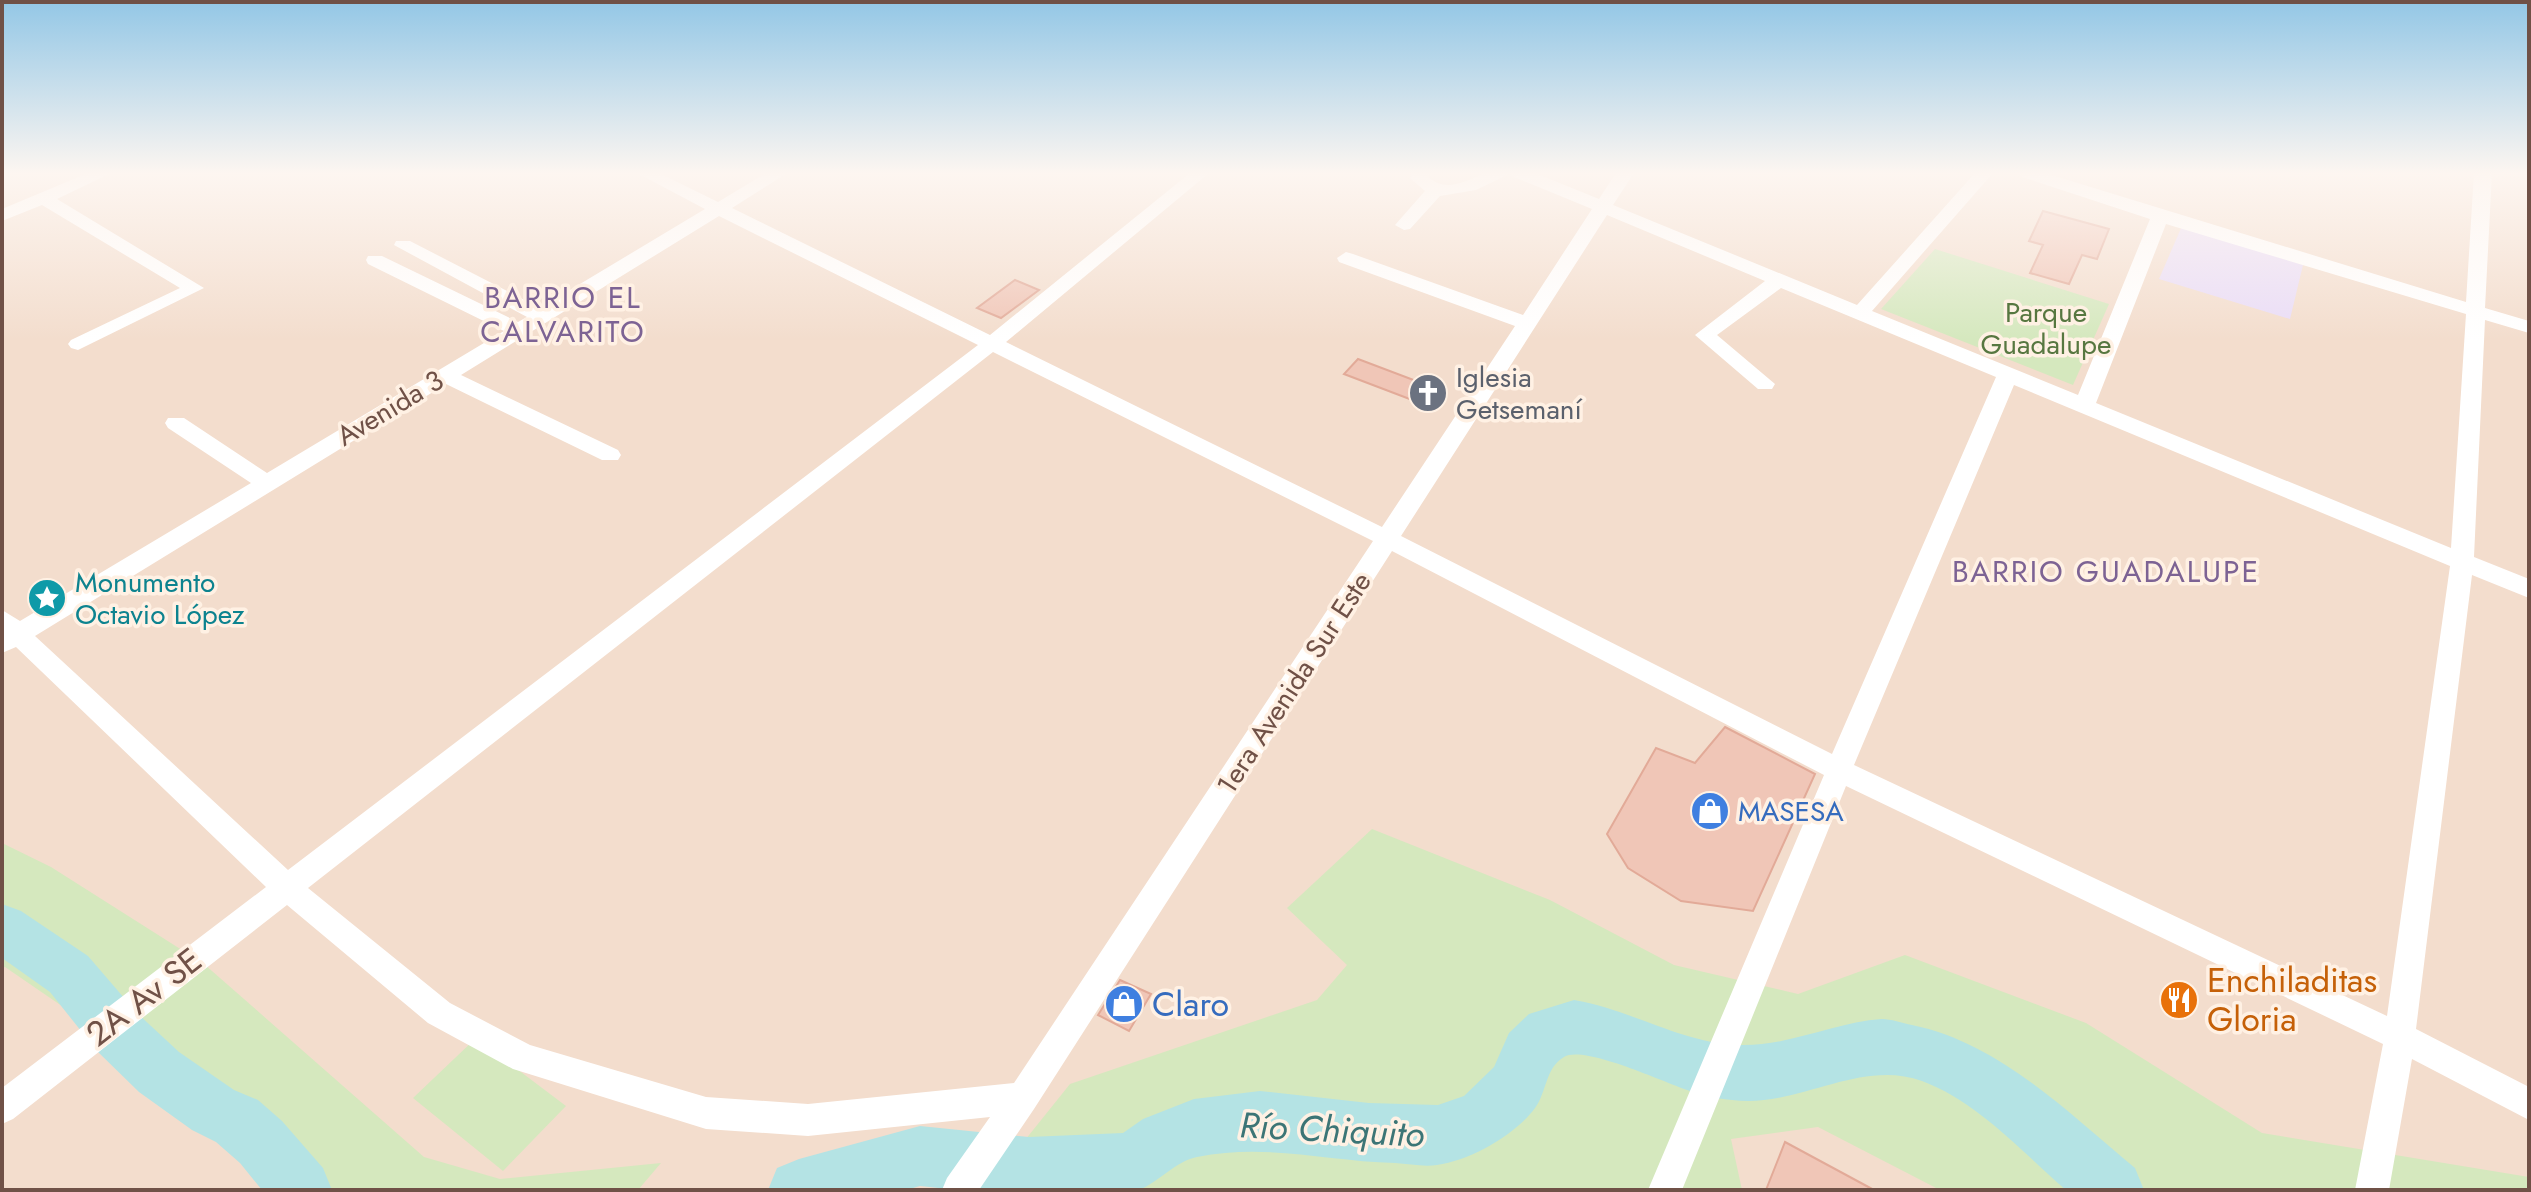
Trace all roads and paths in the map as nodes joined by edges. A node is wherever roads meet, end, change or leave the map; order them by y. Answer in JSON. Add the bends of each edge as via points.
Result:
{"nodes":[{"id":1,"x":94,"y":229,"type":"edge"},
{"id":2,"x":685,"y":229,"type":"edge"},
{"id":3,"x":759,"y":229,"type":"edge"},
{"id":4,"x":1132,"y":229,"type":"edge"},
{"id":5,"x":1589,"y":229,"type":"edge"},
{"id":6,"x":1653,"y":229,"type":"edge"},
{"id":7,"x":1935,"y":229,"type":"edge"},
{"id":8,"x":2155,"y":229,"type":"edge"},
{"id":9,"x":2202,"y":229,"type":"edge"},
{"id":10,"x":2481,"y":229,"type":"edge"},
{"id":11,"x":403,"y":245,"type":"dead end"},
{"id":12,"x":1346,"y":258,"type":"dead end"},
{"id":13,"x":375,"y":260,"type":"dead end"},
{"id":14,"x":1779,"y":280,"type":"junction"},
{"id":15,"x":2477,"y":311,"type":"junction"},
{"id":16,"x":1860,"y":313,"type":"junction"},
{"id":17,"x":540,"y":316,"type":"junction"},
{"id":18,"x":1527,"y":323,"type":"junction"},
{"id":19,"x":2529,"y":327,"type":"edge"},
{"id":20,"x":518,"y":330,"type":"junction"},
{"id":21,"x":994,"y":342,"type":"junction"},
{"id":22,"x":78,"y":344,"type":"dead end"},
{"id":23,"x":2008,"y":374,"type":"junction"},
{"id":24,"x":444,"y":375,"type":"junction"},
{"id":25,"x":1765,"y":384,"type":"dead end"},
{"id":26,"x":2085,"y":405,"type":"junction"},
{"id":27,"x":176,"y":423,"type":"dead end"},
{"id":28,"x":610,"y":455,"type":"dead end"},
{"id":29,"x":267,"y":483,"type":"junction"},
{"id":30,"x":1388,"y":539,"type":"junction"},
{"id":31,"x":2462,"y":562,"type":"junction"},
{"id":32,"x":2529,"y":589,"type":"edge"},
{"id":33,"x":7,"y":633,"type":"edge"},
{"id":34,"x":1839,"y":770,"type":"junction"},
{"id":35,"x":288,"y":889,"type":"junction"},
{"id":36,"x":2400,"y":1037,"type":"junction"},
{"id":37,"x":1023,"y":1098,"type":"junction"},
{"id":38,"x":2529,"y":1104,"type":"edge"},
{"id":39,"x":2,"y":1108,"type":"edge"},
{"id":40,"x":959,"y":1190,"type":"edge"},
{"id":41,"x":1665,"y":1190,"type":"edge"},
{"id":42,"x":2372,"y":1190,"type":"edge"}],
"edges":[{"from":1,"to":22,"type":"street","via":[[194,288]]},
{"from":2,"to":17,"type":"street","name":"Avenida 3"},
{"from":3,"to":21,"type":"street"},
{"from":4,"to":21,"type":"street","name":"2A Av SE"},
{"from":5,"to":18,"type":"street","name":"1era Avenida Sur Este"},
{"from":6,"to":14,"type":"street"},
{"from":7,"to":16,"type":"street"},
{"from":8,"to":26,"type":"street"},
{"from":9,"to":15,"type":"street"},
{"from":10,"to":15,"type":"street"},
{"from":11,"to":17,"type":"street"},
{"from":12,"to":18,"type":"street"},
{"from":13,"to":20,"type":"street"},
{"from":14,"to":16,"type":"street"},
{"from":14,"to":25,"type":"street","via":[[1705,335]]},
{"from":15,"to":19,"type":"street"},
{"from":15,"to":31,"type":"street"},
{"from":16,"to":23,"type":"street"},
{"from":17,"to":20,"type":"street","name":"Avenida 3"},
{"from":18,"to":30,"type":"street","name":"1era Avenida Sur Este"},
{"from":20,"to":24,"type":"street","name":"Avenida 3"},
{"from":21,"to":30,"type":"street"},
{"from":21,"to":35,"type":"street","name":"2A Av SE"},
{"from":23,"to":26,"type":"street"},
{"from":23,"to":34,"type":"street"},
{"from":24,"to":28,"type":"street"},
{"from":24,"to":29,"type":"street","name":"Avenida 3"},
{"from":26,"to":31,"type":"street"},
{"from":27,"to":29,"type":"street"},
{"from":29,"to":33,"type":"street","name":"Avenida 3"},
{"from":30,"to":34,"type":"street"},
{"from":30,"to":37,"type":"street","name":"1era Avenida Sur Este"},
{"from":31,"to":32,"type":"street"},
{"from":31,"to":36,"type":"street"},
{"from":33,"to":35,"type":"street"},
{"from":34,"to":36,"type":"street"},
{"from":34,"to":41,"type":"street"},
{"from":35,"to":37,"type":"street","via":[[439,1013],[524,1058],[706,1113],[808,1120]]},
{"from":35,"to":39,"type":"street","name":"2A Av SE"},
{"from":36,"to":38,"type":"street"},
{"from":36,"to":42,"type":"street"},
{"from":37,"to":40,"type":"street","name":"1era Avenida Sur Este"}]}
